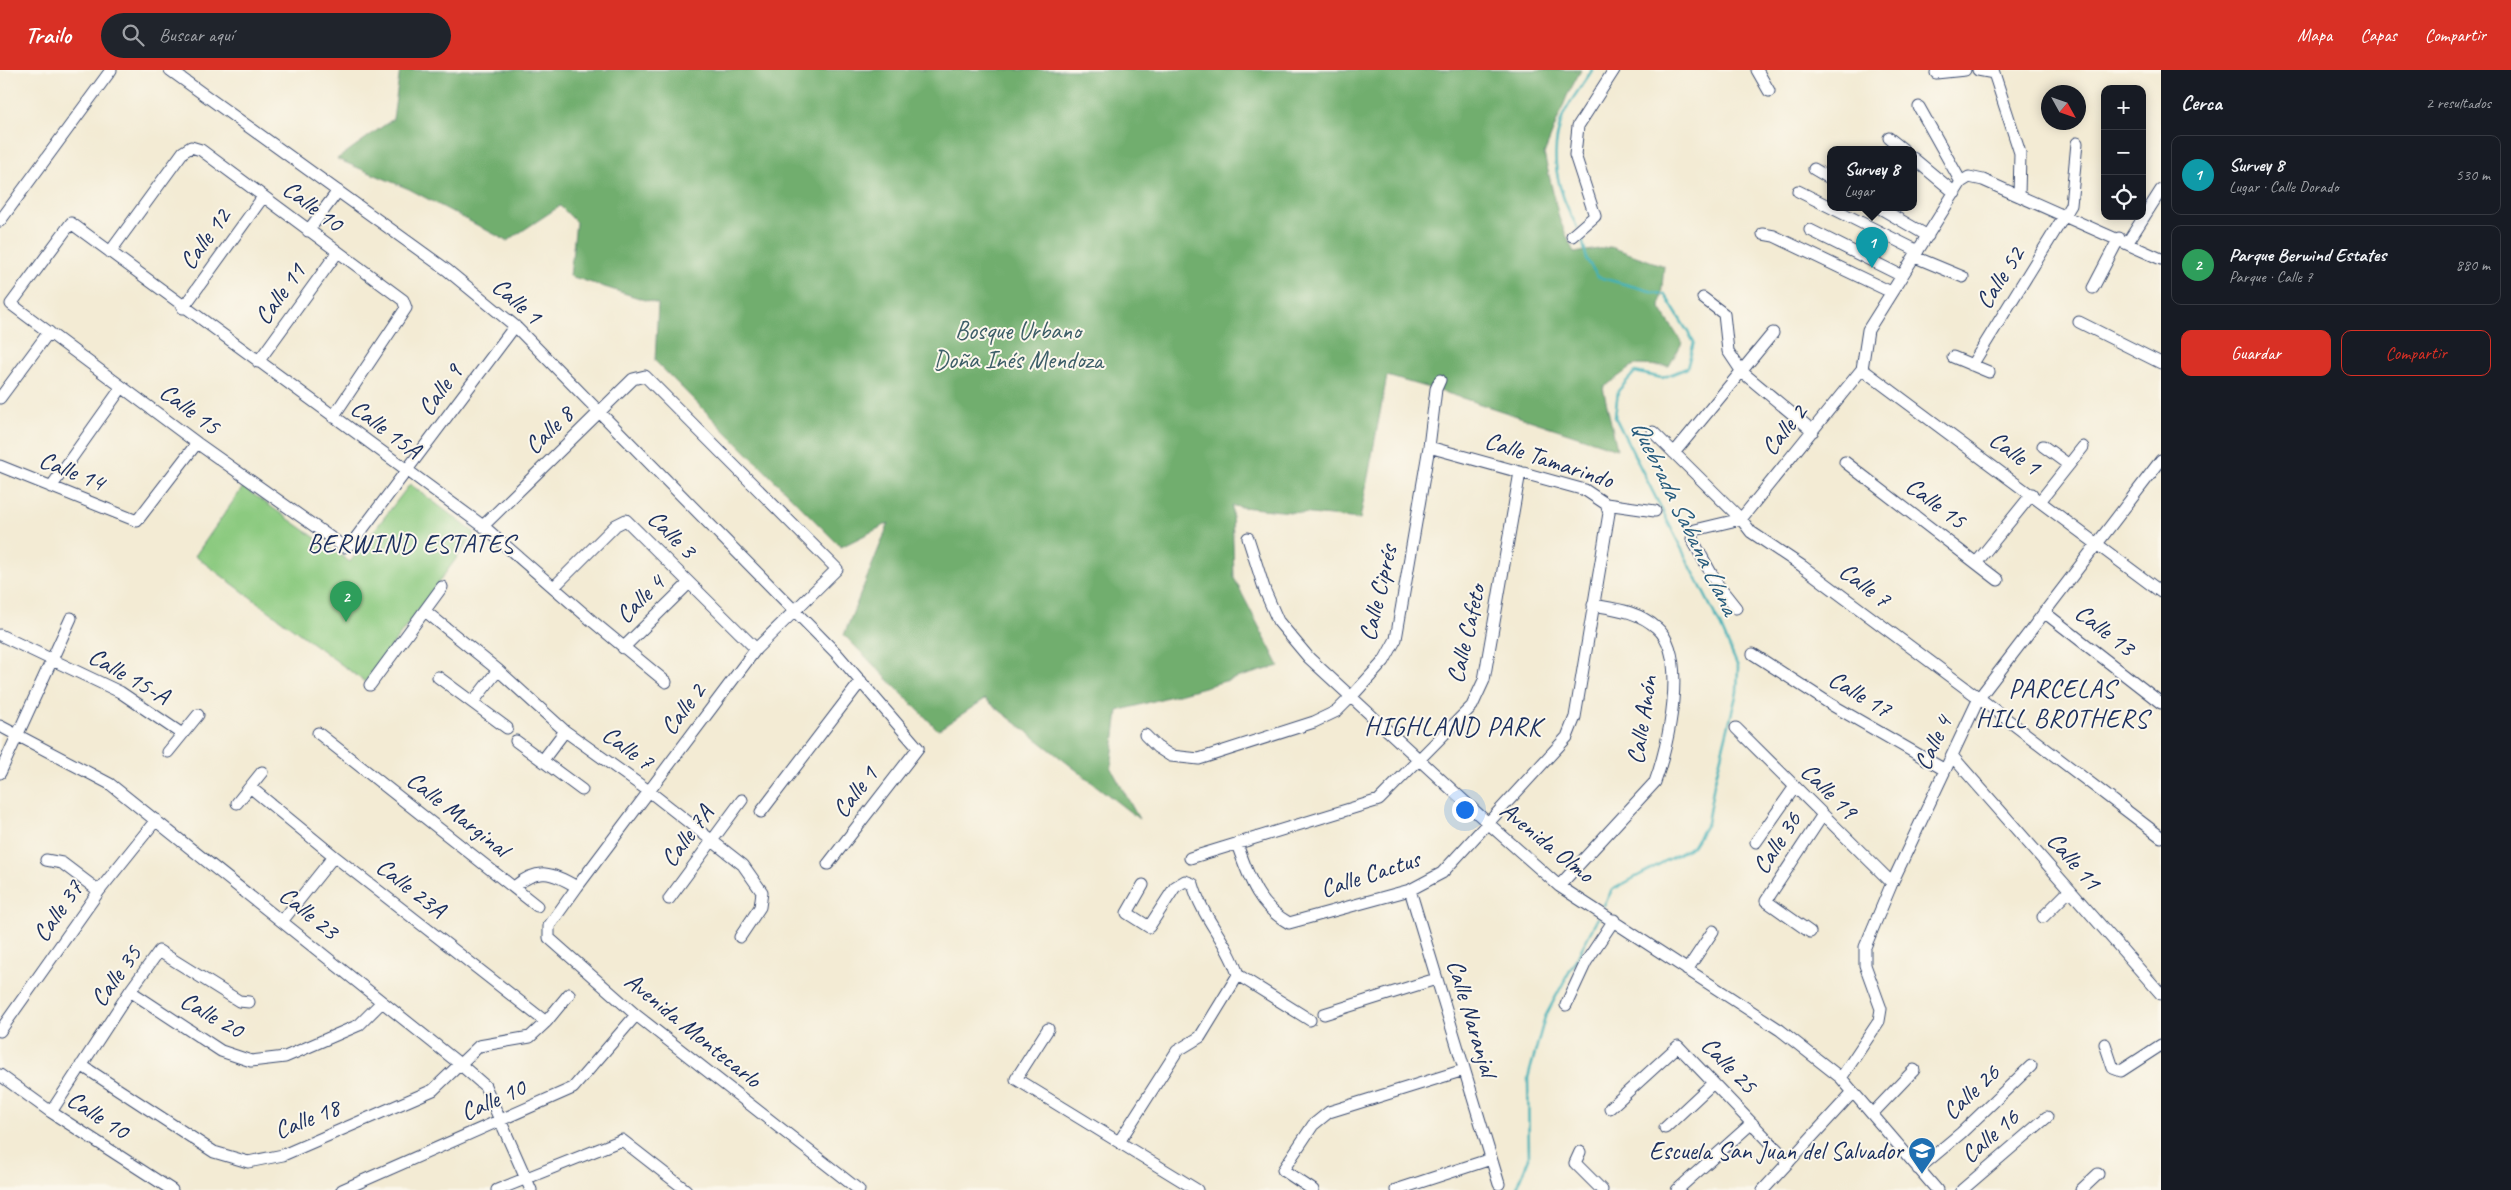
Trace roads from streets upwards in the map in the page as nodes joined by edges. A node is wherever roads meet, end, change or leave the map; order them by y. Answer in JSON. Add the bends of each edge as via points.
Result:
{"nodes":[{"id":1,"x":111,"y":70,"type":"edge"},
{"id":2,"x":170,"y":70,"type":"edge"},
{"id":3,"x":1614,"y":70,"type":"edge"},
{"id":4,"x":1757,"y":70,"type":"edge"},
{"id":5,"x":1964,"y":70,"type":"edge"},
{"id":6,"x":1978,"y":70,"type":"edge"},
{"id":7,"x":1994,"y":72,"type":"edge"},
{"id":8,"x":1936,"y":73,"type":"dead end"},
{"id":9,"x":1769,"y":91,"type":"dead end"},
{"id":10,"x":1919,"y":107,"type":"dead end"},
{"id":11,"x":1889,"y":138,"type":"dead end"},
{"id":12,"x":2077,"y":143,"type":"dead end"},
{"id":13,"x":1899,"y":146,"type":"edge"},
{"id":14,"x":1917,"y":161,"type":"edge"},
{"id":15,"x":1814,"y":169,"type":"dead end"},
{"id":16,"x":1827,"y":177,"type":"edge"},
{"id":17,"x":1961,"y":182,"type":"junction"},
{"id":18,"x":2161,"y":190,"type":"edge"},
{"id":19,"x":338,"y":191,"type":"junction"},
{"id":20,"x":1798,"y":191,"type":"dead end"},
{"id":21,"x":1955,"y":192,"type":"junction"},
{"id":22,"x":2019,"y":196,"type":"junction"},
{"id":23,"x":264,"y":197,"type":"junction"},
{"id":24,"x":1827,"y":206,"type":"edge"},
{"id":25,"x":1835,"y":211,"type":"edge"},
{"id":26,"x":1885,"y":211,"type":"edge"},
{"id":27,"x":2065,"y":216,"type":"junction"},
{"id":28,"x":0,"y":221,"type":"edge"},
{"id":29,"x":1810,"y":230,"type":"dead end"},
{"id":30,"x":308,"y":231,"type":"junction"},
{"id":31,"x":1763,"y":234,"type":"dead end"},
{"id":32,"x":1572,"y":236,"type":"dead end"},
{"id":33,"x":1928,"y":236,"type":"junction"},
{"id":34,"x":2123,"y":240,"type":"junction"},
{"id":35,"x":110,"y":252,"type":"junction"},
{"id":36,"x":337,"y":252,"type":"junction"},
{"id":37,"x":1916,"y":254,"type":"junction"},
{"id":38,"x":2161,"y":258,"type":"edge"},
{"id":39,"x":1902,"y":276,"type":"junction"},
{"id":40,"x":1963,"y":277,"type":"dead end"},
{"id":41,"x":2093,"y":288,"type":"dead end"},
{"id":42,"x":1891,"y":292,"type":"junction"},
{"id":43,"x":1703,"y":298,"type":"dead end"},
{"id":44,"x":11,"y":304,"type":"joint"},
{"id":45,"x":184,"y":308,"type":"junction"},
{"id":46,"x":2079,"y":322,"type":"dead end"},
{"id":47,"x":515,"y":326,"type":"junction"},
{"id":48,"x":49,"y":332,"type":"junction"},
{"id":49,"x":1773,"y":333,"type":"dead end"},
{"id":50,"x":1953,"y":357,"type":"dead end"},
{"id":51,"x":258,"y":362,"type":"junction"},
{"id":52,"x":2161,"y":363,"type":"edge"},
{"id":53,"x":1972,"y":365,"type":"junction"},
{"id":54,"x":1862,"y":368,"type":"junction"},
{"id":55,"x":1742,"y":372,"type":"junction"},
{"id":56,"x":1989,"y":372,"type":"dead end"},
{"id":57,"x":1440,"y":380,"type":"dead end"},
{"id":58,"x":650,"y":382,"type":"joint"},
{"id":59,"x":122,"y":387,"type":"junction"},
{"id":60,"x":0,"y":398,"type":"edge"},
{"id":61,"x":600,"y":412,"type":"junction"},
{"id":62,"x":333,"y":417,"type":"junction"},
{"id":63,"x":1813,"y":431,"type":"junction"},
{"id":64,"x":1654,"y":432,"type":"dead end"},
{"id":65,"x":197,"y":443,"type":"junction"},
{"id":66,"x":2043,"y":446,"type":"dead end"},
{"id":67,"x":1429,"y":447,"type":"junction"},
{"id":68,"x":2083,"y":447,"type":"dead end"},
{"id":69,"x":1674,"y":453,"type":"junction"},
{"id":70,"x":2161,"y":460,"type":"edge"},
{"id":71,"x":1845,"y":462,"type":"dead end"},
{"id":72,"x":2068,"y":465,"type":"junction"},
{"id":73,"x":0,"y":466,"type":"edge"},
{"id":74,"x":407,"y":472,"type":"junction"},
{"id":75,"x":1520,"y":472,"type":"junction"},
{"id":76,"x":51,"y":487,"type":"junction"},
{"id":77,"x":2037,"y":497,"type":"junction"},
{"id":78,"x":1606,"y":504,"type":"junction"},
{"id":79,"x":1655,"y":511,"type":"dead end"},
{"id":80,"x":1741,"y":519,"type":"junction"},
{"id":81,"x":483,"y":526,"type":"junction"},
{"id":82,"x":1248,"y":538,"type":"dead end"},
{"id":83,"x":2096,"y":543,"type":"junction"},
{"id":84,"x":344,"y":548,"type":"joint"},
{"id":85,"x":1977,"y":562,"type":"junction"},
{"id":86,"x":1998,"y":580,"type":"dead end"},
{"id":87,"x":689,"y":583,"type":"junction"},
{"id":88,"x":442,"y":587,"type":"dead end"},
{"id":89,"x":554,"y":587,"type":"junction"},
{"id":90,"x":2161,"y":592,"type":"edge"},
{"id":91,"x":1593,"y":605,"type":"junction"},
{"id":92,"x":1736,"y":608,"type":"dead end"},
{"id":93,"x":425,"y":611,"type":"junction"},
{"id":94,"x":795,"y":611,"type":"junction"},
{"id":95,"x":2044,"y":612,"type":"junction"},
{"id":96,"x":71,"y":618,"type":"dead end"},
{"id":97,"x":0,"y":635,"type":"edge"},
{"id":98,"x":623,"y":648,"type":"junction"},
{"id":99,"x":756,"y":649,"type":"junction"},
{"id":100,"x":1753,"y":654,"type":"dead end"},
{"id":101,"x":52,"y":658,"type":"junction"},
{"id":102,"x":498,"y":670,"type":"junction"},
{"id":103,"x":438,"y":677,"type":"dead end"},
{"id":104,"x":861,"y":681,"type":"junction"},
{"id":105,"x":666,"y":682,"type":"dead end"},
{"id":106,"x":370,"y":685,"type":"dead end"},
{"id":107,"x":1352,"y":696,"type":"junction"},
{"id":108,"x":1979,"y":698,"type":"junction"},
{"id":109,"x":473,"y":702,"type":"junction"},
{"id":110,"x":2161,"y":703,"type":"edge"},
{"id":111,"x":198,"y":715,"type":"dead end"},
{"id":112,"x":0,"y":726,"type":"edge"},
{"id":113,"x":507,"y":728,"type":"dead end"},
{"id":114,"x":1736,"y":728,"type":"dead end"},
{"id":115,"x":565,"y":731,"type":"junction"},
{"id":116,"x":318,"y":733,"type":"dead end"},
{"id":117,"x":19,"y":734,"type":"junction"},
{"id":118,"x":182,"y":734,"type":"junction"},
{"id":119,"x":1145,"y":735,"type":"dead end"},
{"id":120,"x":516,"y":741,"type":"dead end"},
{"id":121,"x":168,"y":752,"type":"dead end"},
{"id":122,"x":1953,"y":757,"type":"junction"},
{"id":123,"x":543,"y":760,"type":"junction"},
{"id":124,"x":1420,"y":760,"type":"junction"},
{"id":125,"x":1945,"y":770,"type":"junction"},
{"id":126,"x":0,"y":772,"type":"edge"},
{"id":127,"x":262,"y":772,"type":"dead end"},
{"id":128,"x":250,"y":787,"type":"junction"},
{"id":129,"x":1794,"y":788,"type":"junction"},
{"id":130,"x":582,"y":790,"type":"dead end"},
{"id":131,"x":650,"y":792,"type":"junction"},
{"id":132,"x":742,"y":800,"type":"dead end"},
{"id":133,"x":237,"y":803,"type":"dead end"},
{"id":134,"x":761,"y":812,"type":"dead end"},
{"id":135,"x":1822,"y":816,"type":"junction"},
{"id":136,"x":156,"y":820,"type":"junction"},
{"id":137,"x":1489,"y":824,"type":"junction"},
{"id":138,"x":2161,"y":837,"type":"edge"},
{"id":139,"x":713,"y":840,"type":"junction"},
{"id":140,"x":1756,"y":842,"type":"dead end"},
{"id":141,"x":1237,"y":844,"type":"junction"},
{"id":142,"x":334,"y":856,"type":"junction"},
{"id":143,"x":1190,"y":858,"type":"dead end"},
{"id":144,"x":46,"y":860,"type":"dead end"},
{"id":145,"x":828,"y":864,"type":"dead end"},
{"id":146,"x":1892,"y":883,"type":"junction"},
{"id":147,"x":1143,"y":885,"type":"dead end"},
{"id":148,"x":1560,"y":886,"type":"junction"},
{"id":149,"x":514,"y":887,"type":"junction"},
{"id":150,"x":577,"y":887,"type":"junction"},
{"id":151,"x":1410,"y":890,"type":"junction"},
{"id":152,"x":2070,"y":890,"type":"junction"},
{"id":153,"x":99,"y":891,"type":"junction"},
{"id":154,"x":668,"y":899,"type":"dead end"},
{"id":155,"x":537,"y":906,"type":"dead end"},
{"id":156,"x":2043,"y":917,"type":"dead end"},
{"id":157,"x":283,"y":920,"type":"junction"},
{"id":158,"x":1614,"y":920,"type":"junction"},
{"id":159,"x":1713,"y":931,"type":"dead end"},
{"id":160,"x":1810,"y":932,"type":"dead end"},
{"id":161,"x":740,"y":937,"type":"dead end"},
{"id":162,"x":1687,"y":970,"type":"junction"},
{"id":163,"x":1238,"y":975,"type":"junction"},
{"id":164,"x":1436,"y":979,"type":"junction"},
{"id":165,"x":130,"y":991,"type":"junction"},
{"id":166,"x":569,"y":994,"type":"dead end"},
{"id":167,"x":2161,"y":994,"type":"edge"},
{"id":168,"x":249,"y":1002,"type":"dead end"},
{"id":169,"x":382,"y":1002,"type":"junction"},
{"id":170,"x":1566,"y":1005,"type":"dead end"},
{"id":171,"x":1324,"y":1014,"type":"dead end"},
{"id":172,"x":636,"y":1015,"type":"junction"},
{"id":173,"x":1310,"y":1020,"type":"dead end"},
{"id":174,"x":546,"y":1022,"type":"junction"},
{"id":175,"x":1048,"y":1029,"type":"dead end"},
{"id":176,"x":0,"y":1031,"type":"edge"},
{"id":177,"x":2105,"y":1044,"type":"dead end"},
{"id":178,"x":2161,"y":1044,"type":"edge"},
{"id":179,"x":81,"y":1065,"type":"junction"},
{"id":180,"x":461,"y":1065,"type":"junction"},
{"id":181,"x":2031,"y":1066,"type":"dead end"},
{"id":182,"x":1464,"y":1070,"type":"junction"},
{"id":183,"x":1914,"y":1070,"type":"dead end"},
{"id":184,"x":0,"y":1075,"type":"edge"},
{"id":185,"x":1841,"y":1078,"type":"junction"},
{"id":186,"x":1714,"y":1083,"type":"junction"},
{"id":187,"x":1852,"y":1092,"type":"junction"},
{"id":188,"x":1610,"y":1108,"type":"dead end"},
{"id":189,"x":51,"y":1112,"type":"junction"},
{"id":190,"x":1872,"y":1114,"type":"junction"},
{"id":191,"x":2047,"y":1117,"type":"dead end"},
{"id":192,"x":500,"y":1122,"type":"junction"},
{"id":193,"x":1752,"y":1122,"type":"junction"},
{"id":194,"x":1665,"y":1128,"type":"dead end"},
{"id":195,"x":1119,"y":1142,"type":"junction"},
{"id":196,"x":1580,"y":1152,"type":"dead end"},
{"id":197,"x":1491,"y":1160,"type":"junction"},
{"id":198,"x":1789,"y":1162,"type":"junction"},
{"id":199,"x":1918,"y":1169,"type":"junction"},
{"id":200,"x":2098,"y":1174,"type":"dead end"},
{"id":201,"x":525,"y":1178,"type":"junction"},
{"id":202,"x":1499,"y":1184,"type":"dead end"},
{"id":203,"x":172,"y":1190,"type":"edge"},
{"id":204,"x":342,"y":1190,"type":"edge"},
{"id":205,"x":497,"y":1190,"type":"edge"},
{"id":206,"x":532,"y":1190,"type":"edge"},
{"id":207,"x":686,"y":1190,"type":"edge"},
{"id":208,"x":859,"y":1190,"type":"edge"},
{"id":209,"x":1197,"y":1190,"type":"edge"},
{"id":210,"x":1313,"y":1190,"type":"edge"},
{"id":211,"x":1396,"y":1190,"type":"edge"},
{"id":212,"x":1602,"y":1190,"type":"edge"},
{"id":213,"x":1677,"y":1190,"type":"edge"},
{"id":214,"x":1763,"y":1190,"type":"edge"},
{"id":215,"x":1937,"y":1190,"type":"edge"},
{"id":216,"x":1962,"y":1190,"type":"edge"},
{"id":217,"x":2081,"y":1190,"type":"edge"}],
"edges":[{"from":1,"to":28,"type":"street"},
{"from":2,"to":19,"type":"street","name":"Calle 1"},
{"from":3,"to":32,"type":"street","via":[[1578,126],[1575,155],[1595,216]]},
{"from":4,"to":9,"type":"street"},
{"from":5,"to":8,"type":"street"},
{"from":6,"to":7,"type":"street"},
{"from":7,"to":22,"type":"street","via":[[2020,153]]},
{"from":10,"to":17,"type":"street"},
{"from":11,"to":13,"type":"street"},
{"from":12,"to":27,"type":"street","name":"Calle 52","via":[[2071,205]]},
{"from":14,"to":21,"type":"street"},
{"from":15,"to":16,"type":"street"},
{"from":17,"to":21,"type":"street"},
{"from":17,"to":22,"type":"street","via":[[1969,177],[1983,180]]},
{"from":18,"to":34,"type":"street"},
{"from":19,"to":30,"type":"street"},
{"from":19,"to":47,"type":"street","name":"Calle 1","via":[[447,270]]},
{"from":20,"to":24,"type":"street"},
{"from":21,"to":33,"type":"street"},
{"from":22,"to":27,"type":"street"},
{"from":23,"to":30,"type":"street","name":"Calle 10"},
{"from":23,"to":35,"type":"street","name":"Calle 10","via":[[201,150],[196,147],[187,149]]},
{"from":23,"to":45,"type":"street","name":"Calle 12"},
{"from":25,"to":37,"type":"street"},
{"from":26,"to":33,"type":"street"},
{"from":27,"to":34,"type":"street"},
{"from":27,"to":53,"type":"street","name":"Calle 52"},
{"from":29,"to":39,"type":"street"},
{"from":30,"to":36,"type":"street","name":"Calle 10"},
{"from":31,"to":42,"type":"street","via":[[1774,236]]},
{"from":33,"to":37,"type":"street"},
{"from":34,"to":38,"type":"street"},
{"from":34,"to":41,"type":"street"},
{"from":35,"to":44,"type":"street","name":"Calle 15A","via":[[71,223]]},
{"from":35,"to":45,"type":"street","name":"Calle 15A"},
{"from":36,"to":51,"type":"street","name":"Calle 11"},
{"from":36,"to":62,"type":"street","name":"Calle 10","via":[[403,300],[406,308]]},
{"from":37,"to":39,"type":"street"},
{"from":37,"to":40,"type":"street"},
{"from":39,"to":42,"type":"street"},
{"from":42,"to":54,"type":"street","via":[[1868,330]]},
{"from":43,"to":55,"type":"street","via":[[1724,314],[1728,351]]},
{"from":44,"to":48,"type":"street","name":"Calle 15"},
{"from":45,"to":51,"type":"street","name":"Calle 15A"},
{"from":46,"to":52,"type":"street"},
{"from":47,"to":61,"type":"street","name":"Calle 1"},
{"from":47,"to":74,"type":"street","name":"Calle 9"},
{"from":48,"to":59,"type":"street","name":"Calle 15"},
{"from":48,"to":60,"type":"street"},
{"from":49,"to":55,"type":"street"},
{"from":50,"to":53,"type":"street"},
{"from":51,"to":62,"type":"street","name":"Calle 15A"},
{"from":53,"to":56,"type":"street"},
{"from":54,"to":63,"type":"street","name":"Calle 2"},
{"from":54,"to":77,"type":"street","name":"Calle 1"},
{"from":55,"to":63,"type":"street"},
{"from":55,"to":69,"type":"street"},
{"from":57,"to":67,"type":"street","name":"Calle Ciprés"},
{"from":58,"to":61,"type":"street","name":"Calle 8","via":[[645,376],[633,379]]},
{"from":58,"to":94,"type":"street","name":"Calle 2","via":[[837,569]]},
{"from":59,"to":65,"type":"street","name":"Calle 15"},
{"from":59,"to":76,"type":"street"},
{"from":61,"to":81,"type":"street","name":"Calle 8"},
{"from":61,"to":94,"type":"street","name":"Calle 1"},
{"from":62,"to":74,"type":"street","name":"Calle 15A"},
{"from":63,"to":80,"type":"street","name":"Calle 2"},
{"from":64,"to":69,"type":"street","name":"Calle 7"},
{"from":65,"to":76,"type":"street","name":"Calle 14","via":[[137,521]]},
{"from":65,"to":84,"type":"street","name":"Calle 15"},
{"from":66,"to":72,"type":"street"},
{"from":67,"to":75,"type":"street","name":"Calle Tamarindo"},
{"from":67,"to":107,"type":"street","name":"Calle Ciprés","via":[[1396,639],[1384,661]]},
{"from":68,"to":72,"type":"street"},
{"from":69,"to":80,"type":"street","name":"Calle 7"},
{"from":70,"to":83,"type":"street","name":"Calle 4"},
{"from":71,"to":85,"type":"street","name":"Calle 15"},
{"from":72,"to":77,"type":"street"},
{"from":73,"to":76,"type":"street","name":"Calle 14"},
{"from":74,"to":81,"type":"street","name":"Calle 15A"},
{"from":74,"to":84,"type":"street","name":"Calle 9","via":[[352,543]]},
{"from":75,"to":78,"type":"street","name":"Calle Tamarindo","via":[[1585,490]]},
{"from":75,"to":124,"type":"street","name":"Calle Cafeto","via":[[1484,680],[1472,706]]},
{"from":77,"to":83,"type":"street","name":"Calle 1"},
{"from":77,"to":85,"type":"street"},
{"from":78,"to":79,"type":"street","name":"Calle Tamarindo"},
{"from":78,"to":91,"type":"street","name":"Calle Cactus","via":[[1608,513]]},
{"from":80,"to":92,"type":"street","via":[[1695,530],[1692,539],[1717,584]]},
{"from":80,"to":108,"type":"street","name":"Calle 7","via":[[1751,532],[1802,566]]},
{"from":81,"to":89,"type":"street","name":"Calle 15A"},
{"from":82,"to":107,"type":"street","name":"Avenida Olmo","via":[[1278,621],[1308,658]]},
{"from":83,"to":90,"type":"street","name":"Calle 1"},
{"from":83,"to":95,"type":"street","name":"Calle 4"},
{"from":85,"to":86,"type":"street","name":"Calle 15"},
{"from":87,"to":89,"type":"street","name":"Calle 3","via":[[626,520],[616,525]]},
{"from":87,"to":98,"type":"street","name":"Calle 4"},
{"from":87,"to":99,"type":"street","name":"Calle 3"},
{"from":88,"to":93,"type":"street"},
{"from":89,"to":98,"type":"street","name":"Calle 15A"},
{"from":91,"to":137,"type":"street","name":"Calle Cactus","via":[[1575,717],[1567,737]]},
{"from":91,"to":148,"type":"street","name":"Calle Anón","via":[[1636,613],[1658,629],[1672,652],[1675,684],[1662,764],[1655,782]]},
{"from":93,"to":102,"type":"street","name":"Calle 7"},
{"from":93,"to":106,"type":"street"},
{"from":94,"to":99,"type":"street","name":"Calle 2"},
{"from":94,"to":104,"type":"street","name":"Calle 1"},
{"from":95,"to":108,"type":"street","name":"Calle 4"},
{"from":95,"to":110,"type":"street","name":"Calle 13"},
{"from":96,"to":101,"type":"street"},
{"from":97,"to":101,"type":"street","name":"Calle 15-A"},
{"from":98,"to":105,"type":"street","name":"Calle 15A"},
{"from":99,"to":131,"type":"street","name":"Calle 2"},
{"from":100,"to":125,"type":"street","name":"Calle 17","via":[[1832,705]]},
{"from":101,"to":117,"type":"street"},
{"from":101,"to":118,"type":"street","name":"Calle 15-A","via":[[120,692]]},
{"from":102,"to":109,"type":"street"},
{"from":102,"to":115,"type":"street","name":"Calle 7"},
{"from":103,"to":109,"type":"street"},
{"from":104,"to":134,"type":"street"},
{"from":104,"to":145,"type":"street","name":"Calle 1","via":[[918,748]]},
{"from":107,"to":119,"type":"street","name":"Calle Ciprés","via":[[1337,711],[1314,722],[1200,759],[1171,756]]},
{"from":107,"to":124,"type":"street","name":"Avenida Olmo"},
{"from":108,"to":122,"type":"street","name":"Calle 4"},
{"from":108,"to":138,"type":"street","name":"Calle 7"},
{"from":109,"to":113,"type":"street"},
{"from":111,"to":118,"type":"street","name":"Calle 15-A"},
{"from":112,"to":117,"type":"street","name":"Calle 23"},
{"from":114,"to":129,"type":"street","name":"Calle 19"},
{"from":115,"to":123,"type":"street"},
{"from":115,"to":131,"type":"street","name":"Calle 7"},
{"from":116,"to":149,"type":"street","name":"Calle Marginal"},
{"from":117,"to":126,"type":"street"},
{"from":117,"to":136,"type":"street","name":"Calle 23","via":[[110,784]]},
{"from":118,"to":121,"type":"street","name":"Calle 15-A"},
{"from":120,"to":123,"type":"street"},
{"from":122,"to":125,"type":"street","name":"Calle 4"},
{"from":122,"to":152,"type":"street","name":"Calle 11"},
{"from":123,"to":130,"type":"street"},
{"from":124,"to":137,"type":"street","name":"Avenida Olmo"},
{"from":124,"to":141,"type":"street","name":"Calle Cafeto","via":[[1379,800]]},
{"from":125,"to":146,"type":"street","name":"Calle 4"},
{"from":127,"to":128,"type":"street"},
{"from":128,"to":133,"type":"street"},
{"from":128,"to":142,"type":"street","name":"Calle 23A"},
{"from":129,"to":135,"type":"street","name":"Calle 19"},
{"from":129,"to":140,"type":"street"},
{"from":131,"to":139,"type":"street","name":"Calle 7"},
{"from":131,"to":150,"type":"street","name":"Calle 2"},
{"from":132,"to":139,"type":"street","name":"Calle 7A"},
{"from":135,"to":146,"type":"street","name":"Calle 19"},
{"from":135,"to":160,"type":"street","name":"Calle 36","via":[[1766,901]]},
{"from":136,"to":153,"type":"street","name":"Calle 37"},
{"from":136,"to":157,"type":"street","name":"Calle 23"},
{"from":137,"to":148,"type":"street","name":"Avenida Olmo"},
{"from":137,"to":151,"type":"street","name":"Calle Cactus","via":[[1442,873]]},
{"from":139,"to":154,"type":"street","name":"Calle 7A"},
{"from":139,"to":161,"type":"street","name":"Calle 7","via":[[743,865],[762,892],[760,907]]},
{"from":141,"to":143,"type":"street","name":"Calle Cafeto"},
{"from":141,"to":151,"type":"street","name":"Calle Cactus","via":[[1252,885],[1274,914],[1289,924]]},
{"from":142,"to":157,"type":"street"},
{"from":142,"to":174,"type":"street","name":"Calle 23A"},
{"from":144,"to":153,"type":"street","via":[[62,863]]},
{"from":146,"to":185,"type":"street","name":"Calle 4","via":[[1865,947],[1865,965],[1881,1009],[1879,1021]]},
{"from":147,"to":163,"type":"street","via":[[1127,913],[1149,927],[1176,887],[1186,881],[1193,884],[1208,921],[1232,955]]},
{"from":148,"to":158,"type":"street","name":"Avenida Olmo"},
{"from":149,"to":150,"type":"street","name":"Calle Marginal","via":[[527,876],[541,872],[559,876]]},
{"from":149,"to":155,"type":"street"},
{"from":150,"to":172,"type":"street","name":"Avenida Montecarlo","via":[[550,926],[549,938]]},
{"from":151,"to":164,"type":"street","name":"Calle Naranjal"},
{"from":152,"to":156,"type":"street"},
{"from":152,"to":167,"type":"street","name":"Calle 11"},
{"from":153,"to":176,"type":"street","name":"Calle 37"},
{"from":157,"to":169,"type":"street","name":"Calle 23"},
{"from":158,"to":162,"type":"street","name":"Avenida Olmo"},
{"from":158,"to":170,"type":"street","via":[[1586,962]]},
{"from":159,"to":162,"type":"street"},
{"from":162,"to":185,"type":"street","name":"Avenida Olmo","via":[[1780,1030]]},
{"from":163,"to":173,"type":"street"},
{"from":163,"to":195,"type":"street","via":[[1200,1037],[1177,1051]]},
{"from":164,"to":171,"type":"street"},
{"from":164,"to":182,"type":"street","name":"Calle Naranjal"},
{"from":165,"to":168,"type":"street","name":"Calle 35","via":[[159,951],[239,1001]]},
{"from":165,"to":169,"type":"street","name":"Calle 20","via":[[221,1051],[251,1061],[285,1057],[359,1025]]},
{"from":165,"to":179,"type":"street","name":"Calle 35"},
{"from":166,"to":174,"type":"street","name":"Calle 18"},
{"from":169,"to":180,"type":"street","name":"Calle 23"},
{"from":172,"to":192,"type":"street","name":"Calle 10","via":[[574,1088]]},
{"from":172,"to":208,"type":"street","name":"Avenida Montecarlo"},
{"from":174,"to":180,"type":"street","name":"Calle 18","via":[[530,1037],[479,1046]]},
{"from":175,"to":195,"type":"street","via":[[1016,1079]]},
{"from":177,"to":178,"type":"street","via":[[2113,1068],[2121,1071]]},
{"from":179,"to":180,"type":"street","name":"Calle 18","via":[[214,1152],[248,1162],[284,1155],[434,1090]]},
{"from":179,"to":189,"type":"street","name":"Calle 35"},
{"from":180,"to":192,"type":"street","name":"Calle 23","via":[[485,1086]]},
{"from":181,"to":199,"type":"street","name":"Calle 26"},
{"from":182,"to":197,"type":"street","name":"Calle Naranjal"},
{"from":182,"to":210,"type":"street","via":[[1329,1112],[1313,1125],[1283,1170]]},
{"from":183,"to":190,"type":"street"},
{"from":184,"to":189,"type":"street","name":"Calle 10"},
{"from":185,"to":187,"type":"street"},
{"from":186,"to":188,"type":"street","name":"Calle 25","via":[[1678,1046]]},
{"from":186,"to":193,"type":"street","name":"Calle 25"},
{"from":186,"to":194,"type":"street"},
{"from":187,"to":190,"type":"street"},
{"from":187,"to":198,"type":"street"},
{"from":189,"to":203,"type":"street","name":"Calle 10"},
{"from":190,"to":199,"type":"street"},
{"from":191,"to":216,"type":"street","name":"Calle 16"},
{"from":192,"to":201,"type":"street","name":"Calle 23"},
{"from":192,"to":204,"type":"street","name":"Calle 10"},
{"from":193,"to":198,"type":"street","name":"Calle 25"},
{"from":193,"to":213,"type":"street"},
{"from":195,"to":209,"type":"street"},
{"from":196,"to":212,"type":"street","via":[[1575,1163]]},
{"from":197,"to":202,"type":"street","name":"Calle Naranjal"},
{"from":197,"to":211,"type":"street"},
{"from":198,"to":214,"type":"street"},
{"from":199,"to":215,"type":"street"},
{"from":200,"to":217,"type":"street"},
{"from":201,"to":205,"type":"street"},
{"from":201,"to":206,"type":"street","name":"Calle 23"},
{"from":201,"to":207,"type":"street","via":[[622,1140]]}]}
